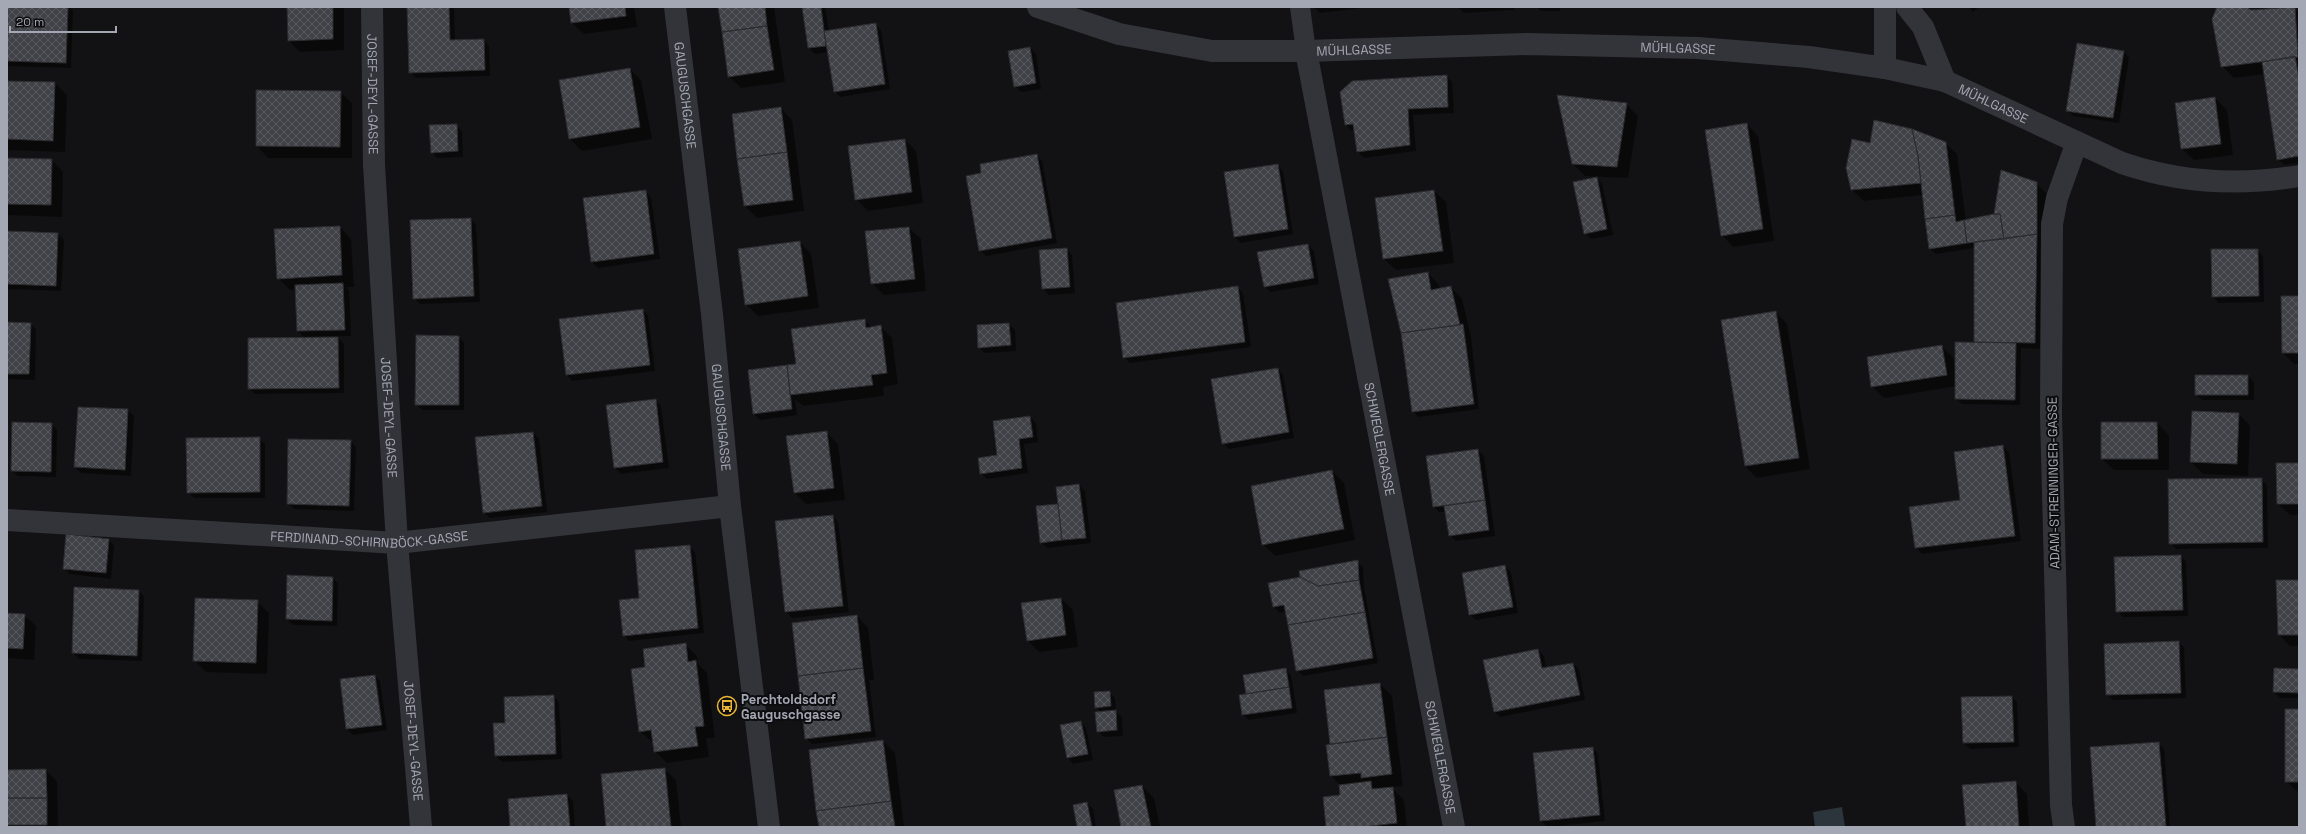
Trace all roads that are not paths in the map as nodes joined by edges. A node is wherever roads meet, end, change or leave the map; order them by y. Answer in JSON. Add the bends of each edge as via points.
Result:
{"nodes":[{"id":1,"x":372,"y":7,"type":"edge"},
{"id":2,"x":675,"y":7,"type":"edge"},
{"id":3,"x":1038,"y":7,"type":"edge"},
{"id":4,"x":1300,"y":7,"type":"edge"},
{"id":5,"x":1884,"y":7,"type":"edge"},
{"id":6,"x":1907,"y":7,"type":"edge"},
{"id":7,"x":1306,"y":50,"type":"junction"},
{"id":8,"x":1885,"y":68,"type":"junction"},
{"id":9,"x":1945,"y":81,"type":"junction"},
{"id":10,"x":2077,"y":142,"type":"junction"},
{"id":11,"x":2299,"y":176,"type":"edge"},
{"id":12,"x":730,"y":506,"type":"junction"},
{"id":13,"x":7,"y":520,"type":"edge"},
{"id":14,"x":397,"y":543,"type":"junction"},
{"id":15,"x":421,"y":827,"type":"edge"},
{"id":16,"x":769,"y":827,"type":"edge"},
{"id":17,"x":1454,"y":827,"type":"edge"},
{"id":18,"x":2064,"y":827,"type":"edge"}],
"edges":[{"from":1,"to":14,"type":"street","name":"JOSEF-DEYL-GASSE","via":[[374,165]]},
{"from":2,"to":12,"type":"street","name":"GAUGUSCHGASSE","via":[[712,314]]},
{"from":3,"to":7,"type":"street","name":"MÜHLGASSE","via":[[1120,34],[1212,51]]},
{"from":4,"to":7,"type":"lane"},
{"from":5,"to":8,"type":"street"},
{"from":6,"to":9,"type":"street","via":[[1923,27]]},
{"from":7,"to":8,"type":"street","name":"MÜHLGASSE","via":[[1528,44],[1698,48],[1809,57]]},
{"from":7,"to":17,"type":"street","name":"SCHWEGLERGASSE"},
{"from":8,"to":9,"type":"street","name":"MÜHLGASSE"},
{"from":9,"to":10,"type":"street","name":"MÜHLGASSE"},
{"from":10,"to":11,"type":"street","name":"MÜHLGASSE","via":[[2122,163],[2189,180],[2266,182]]},
{"from":10,"to":18,"type":"street","name":"ADAM-STRENNINGER-GASSE","via":[[2057,198],[2052,224],[2050,415],[2061,805]]},
{"from":12,"to":14,"type":"street","name":"FERDINAND-SCHIRNBÖCK-GASSE"},
{"from":12,"to":16,"type":"street","name":"GAUGUSCHGASSE"},
{"from":13,"to":14,"type":"street","name":"FERDINAND-SCHIRNBÖCK-GASSE"},
{"from":14,"to":15,"type":"street","name":"JOSEF-DEYL-GASSE"}]}
